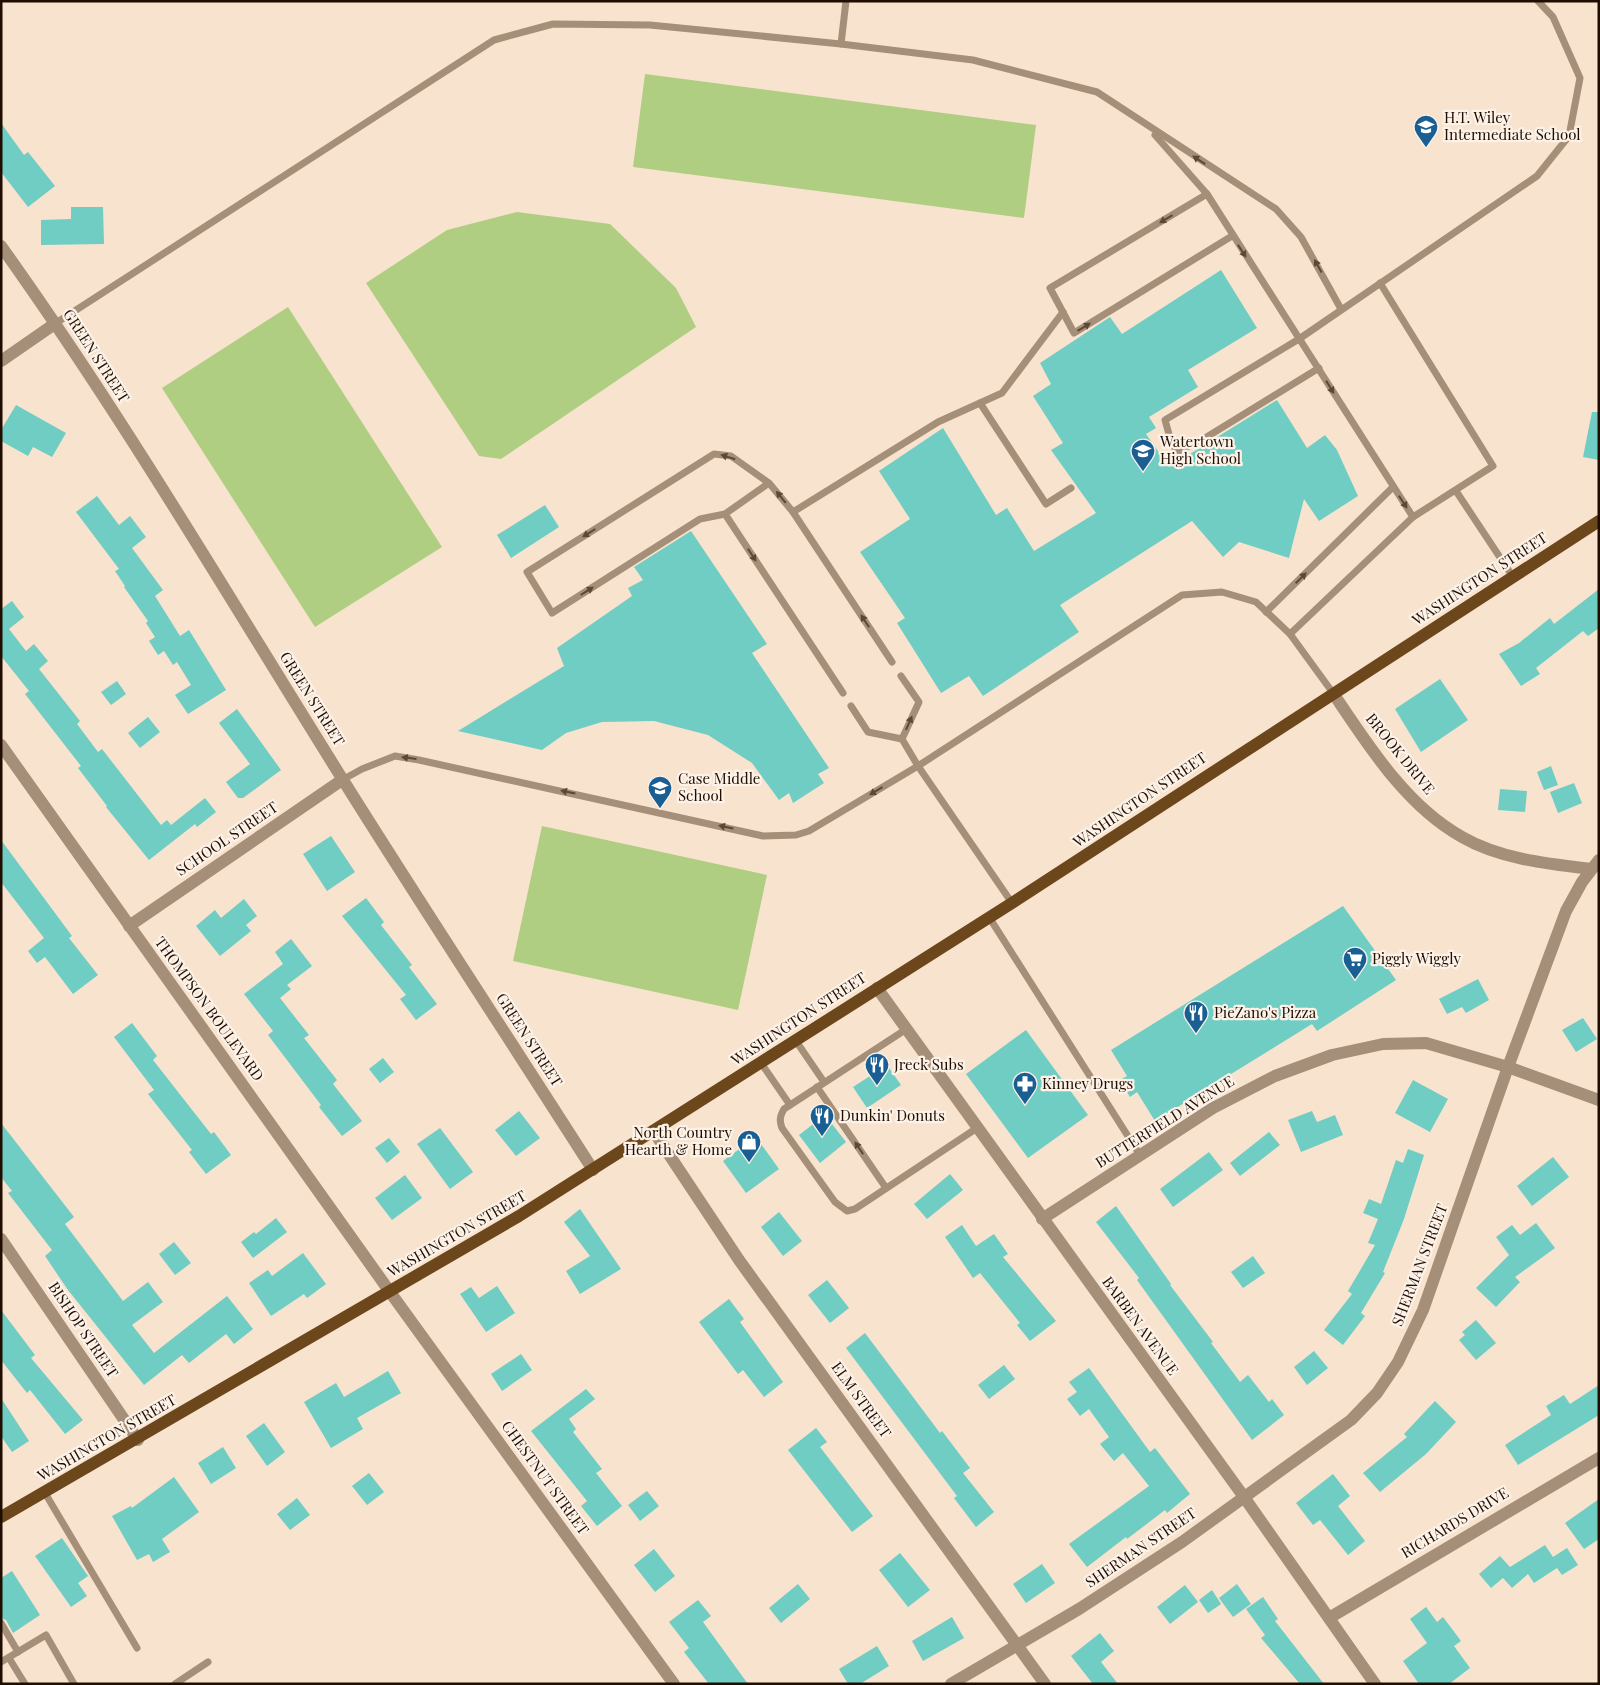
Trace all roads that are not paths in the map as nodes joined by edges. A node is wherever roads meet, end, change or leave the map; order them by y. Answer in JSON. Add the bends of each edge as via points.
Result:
{"nodes":[{"id":1,"x":846,"y":1,"type":"edge"},
{"id":2,"x":1538,"y":1,"type":"edge"},
{"id":3,"x":841,"y":44,"type":"junction"},
{"id":4,"x":1148,"y":127,"type":"junction"},
{"id":5,"x":1207,"y":194,"type":"junction"},
{"id":6,"x":1232,"y":236,"type":"junction"},
{"id":7,"x":1,"y":246,"type":"edge"},
{"id":8,"x":1380,"y":283,"type":"junction"},
{"id":9,"x":1341,"y":309,"type":"junction"},
{"id":10,"x":1063,"y":312,"type":"junction"},
{"id":11,"x":56,"y":323,"type":"junction"},
{"id":12,"x":1299,"y":339,"type":"junction"},
{"id":13,"x":1,"y":361,"type":"edge"},
{"id":14,"x":1319,"y":368,"type":"junction"},
{"id":15,"x":980,"y":403,"type":"junction"},
{"id":16,"x":770,"y":483,"type":"junction"},
{"id":17,"x":1393,"y":487,"type":"junction"},
{"id":18,"x":1071,"y":488,"type":"dead end"},
{"id":19,"x":1456,"y":491,"type":"junction"},
{"id":20,"x":793,"y":512,"type":"junction"},
{"id":21,"x":725,"y":514,"type":"junction"},
{"id":22,"x":1413,"y":517,"type":"junction"},
{"id":23,"x":1599,"y":521,"type":"edge"},
{"id":24,"x":1513,"y":577,"type":"junction"},
{"id":25,"x":1266,"y":612,"type":"junction"},
{"id":26,"x":1290,"y":634,"type":"junction"},
{"id":27,"x":892,"y":662,"type":"dead end"},
{"id":28,"x":901,"y":676,"type":"dead end"},
{"id":29,"x":843,"y":693,"type":"dead end"},
{"id":30,"x":1333,"y":693,"type":"junction"},
{"id":31,"x":851,"y":706,"type":"dead end"},
{"id":32,"x":902,"y":739,"type":"junction"},
{"id":33,"x":1,"y":745,"type":"edge"},
{"id":34,"x":918,"y":766,"type":"junction"},
{"id":35,"x":342,"y":780,"type":"junction"},
{"id":36,"x":1595,"y":865,"type":"edge"},
{"id":37,"x":1012,"y":903,"type":"junction"},
{"id":38,"x":989,"y":917,"type":"junction"},
{"id":39,"x":129,"y":926,"type":"junction"},
{"id":40,"x":877,"y":988,"type":"junction"},
{"id":41,"x":905,"y":1030,"type":"junction"},
{"id":42,"x":796,"y":1041,"type":"junction"},
{"id":43,"x":761,"y":1063,"type":"junction"},
{"id":44,"x":1508,"y":1067,"type":"junction"},
{"id":45,"x":821,"y":1085,"type":"junction"},
{"id":46,"x":1599,"y":1100,"type":"edge"},
{"id":47,"x":790,"y":1105,"type":"junction"},
{"id":48,"x":977,"y":1128,"type":"junction"},
{"id":49,"x":654,"y":1132,"type":"junction"},
{"id":50,"x":1140,"y":1154,"type":"junction"},
{"id":51,"x":593,"y":1170,"type":"junction"},
{"id":52,"x":886,"y":1188,"type":"junction"},
{"id":53,"x":1042,"y":1219,"type":"junction"},
{"id":54,"x":1,"y":1239,"type":"edge"},
{"id":55,"x":390,"y":1292,"type":"junction"},
{"id":56,"x":138,"y":1440,"type":"junction"},
{"id":57,"x":1599,"y":1458,"type":"edge"},
{"id":58,"x":45,"y":1493,"type":"junction"},
{"id":59,"x":1244,"y":1497,"type":"junction"},
{"id":60,"x":1,"y":1517,"type":"edge"},
{"id":61,"x":1328,"y":1618,"type":"junction"},
{"id":62,"x":1,"y":1623,"type":"edge"},
{"id":63,"x":1017,"y":1645,"type":"junction"},
{"id":64,"x":137,"y":1648,"type":"dead end"},
{"id":65,"x":18,"y":1652,"type":"junction"},
{"id":66,"x":9,"y":1658,"type":"junction"},
{"id":67,"x":1,"y":1662,"type":"edge"},
{"id":68,"x":208,"y":1662,"type":"dead end"},
{"id":69,"x":25,"y":1684,"type":"edge"},
{"id":70,"x":74,"y":1684,"type":"edge"},
{"id":71,"x":175,"y":1684,"type":"edge"},
{"id":72,"x":674,"y":1684,"type":"edge"},
{"id":73,"x":951,"y":1684,"type":"edge"},
{"id":74,"x":1045,"y":1684,"type":"edge"},
{"id":75,"x":1375,"y":1684,"type":"edge"}],
"edges":[{"from":1,"to":3,"type":"lane"},
{"from":2,"to":8,"type":"lane","via":[[1553,18],[1580,78],[1569,136],[1537,176]]},
{"from":3,"to":4,"type":"lane","via":[[973,60],[1097,92]]},
{"from":3,"to":11,"type":"lane","via":[[650,25],[553,24],[494,40]]},
{"from":4,"to":5,"type":"lane"},
{"from":9,"to":4,"type":"lane","one_way":true,"via":[[1301,237],[1276,209]]},
{"from":5,"to":6,"type":"lane"},
{"from":5,"to":10,"type":"lane","one_way":true,"via":[[1050,288]]},
{"from":10,"to":6,"type":"lane","one_way":true,"via":[[1074,333]]},
{"from":6,"to":12,"type":"lane","one_way":true},
{"from":7,"to":11,"type":"street","name":"GREEN STREET"},
{"from":8,"to":9,"type":"lane"},
{"from":8,"to":19,"type":"lane","via":[[1493,466]]},
{"from":9,"to":12,"type":"lane"},
{"from":10,"to":15,"type":"lane","via":[[1002,393]]},
{"from":11,"to":13,"type":"street"},
{"from":11,"to":35,"type":"street","name":"GREEN STREET","via":[[192,535]]},
{"from":12,"to":14,"type":"lane"},
{"from":12,"to":14,"type":"lane","via":[[1166,420],[1172,445],[1179,452]]},
{"from":14,"to":17,"type":"lane","one_way":true},
{"from":15,"to":18,"type":"lane","via":[[1046,504]]},
{"from":15,"to":20,"type":"lane","via":[[938,422]]},
{"from":20,"to":16,"type":"lane","one_way":true},
{"from":16,"to":21,"type":"lane"},
{"from":16,"to":21,"type":"lane","one_way":true,"via":[[731,456],[714,454],[527,572],[552,613],[700,519]]},
{"from":17,"to":22,"type":"lane","one_way":true},
{"from":25,"to":17,"type":"lane","one_way":true},
{"from":19,"to":22,"type":"lane"},
{"from":19,"to":24,"type":"lane"},
{"from":27,"to":20,"type":"lane","one_way":true},
{"from":21,"to":29,"type":"lane","one_way":true},
{"from":22,"to":26,"type":"lane"},
{"from":23,"to":24,"type":"main road","name":"WASHINGTON STREET"},
{"from":24,"to":30,"type":"main road","name":"WASHINGTON STREET"},
{"from":25,"to":26,"type":"lane"},
{"from":25,"to":34,"type":"lane","via":[[1256,602],[1222,592],[1182,595]]},
{"from":26,"to":30,"type":"lane"},
{"from":32,"to":28,"type":"lane","one_way":true,"via":[[919,702]]},
{"from":30,"to":36,"type":"street","name":"BROOK DRIVE","via":[[1409,795],[1442,825],[1487,849],[1550,864]]},
{"from":30,"to":37,"type":"main road","name":"WASHINGTON STREET"},
{"from":31,"to":32,"type":"lane","via":[[868,732]]},
{"from":32,"to":34,"type":"lane"},
{"from":33,"to":39,"type":"street","name":"THOMPSON BOULEVARD"},
{"from":34,"to":35,"type":"lane","one_way":true,"via":[[809,831],[796,835],[763,836],[395,756]]},
{"from":34,"to":37,"type":"lane"},
{"from":35,"to":39,"type":"street","name":"SCHOOL STREET"},
{"from":35,"to":51,"type":"street","name":"GREEN STREET"},
{"from":36,"to":44,"type":"street","name":"SHERMAN STREET","via":[[1566,911]]},
{"from":37,"to":38,"type":"main road","name":"WASHINGTON STREET"},
{"from":38,"to":40,"type":"main road","name":"WASHINGTON STREET"},
{"from":38,"to":50,"type":"lane"},
{"from":39,"to":55,"type":"street","name":"THOMPSON BOULEVARD"},
{"from":40,"to":41,"type":"street","name":"BARBEN AVENUE"},
{"from":40,"to":42,"type":"main road","name":"WASHINGTON STREET"},
{"from":41,"to":45,"type":"lane"},
{"from":41,"to":48,"type":"street","name":"BARBEN AVENUE"},
{"from":42,"to":43,"type":"main road","name":"WASHINGTON STREET"},
{"from":42,"to":45,"type":"lane"},
{"from":43,"to":47,"type":"lane"},
{"from":43,"to":49,"type":"main road","name":"WASHINGTON STREET"},
{"from":44,"to":46,"type":"street","name":"BUTTERFIELD AVENUE"},
{"from":44,"to":50,"type":"street","name":"BUTTERFIELD AVENUE","via":[[1426,1043],[1383,1044],[1332,1055],[1275,1076],[1213,1108]]},
{"from":44,"to":59,"type":"street","name":"SHERMAN STREET","via":[[1423,1310],[1398,1362],[1377,1393],[1351,1420]]},
{"from":45,"to":47,"type":"lane"},
{"from":52,"to":45,"type":"lane","one_way":true},
{"from":47,"to":52,"type":"lane","via":[[781,1114],[782,1128],[841,1208],[847,1211],[855,1209]]},
{"from":48,"to":52,"type":"lane"},
{"from":48,"to":53,"type":"street","name":"BARBEN AVENUE"},
{"from":49,"to":51,"type":"main road","name":"WASHINGTON STREET"},
{"from":49,"to":63,"type":"street","name":"ELM STREET","via":[[740,1260]]},
{"from":50,"to":53,"type":"street","name":"BUTTERFIELD AVENUE"},
{"from":51,"to":55,"type":"main road","name":"WASHINGTON STREET"},
{"from":53,"to":59,"type":"street","name":"BARBEN AVENUE"},
{"from":54,"to":56,"type":"street","name":"BISHOP STREET"},
{"from":55,"to":56,"type":"main road","name":"WASHINGTON STREET"},
{"from":55,"to":72,"type":"street","name":"CHESTNUT STREET"},
{"from":56,"to":58,"type":"main road","name":"WASHINGTON STREET"},
{"from":57,"to":61,"type":"street","name":"RICHARDS DRIVE"},
{"from":58,"to":60,"type":"main road","name":"WASHINGTON STREET"},
{"from":58,"to":64,"type":"lane"},
{"from":59,"to":61,"type":"street","name":"BARBEN AVENUE"},
{"from":59,"to":63,"type":"street","name":"SHERMAN STREET","via":[[1079,1609]]},
{"from":61,"to":75,"type":"street","name":"BARBEN AVENUE"},
{"from":62,"to":65,"type":"lane"},
{"from":63,"to":73,"type":"street","name":"SHERMAN STREET"},
{"from":63,"to":74,"type":"street","name":"ELM STREET"},
{"from":65,"to":66,"type":"lane"},
{"from":65,"to":70,"type":"lane","via":[[46,1634]]},
{"from":66,"to":67,"type":"lane"},
{"from":66,"to":69,"type":"lane"},
{"from":68,"to":71,"type":"lane"}]}
